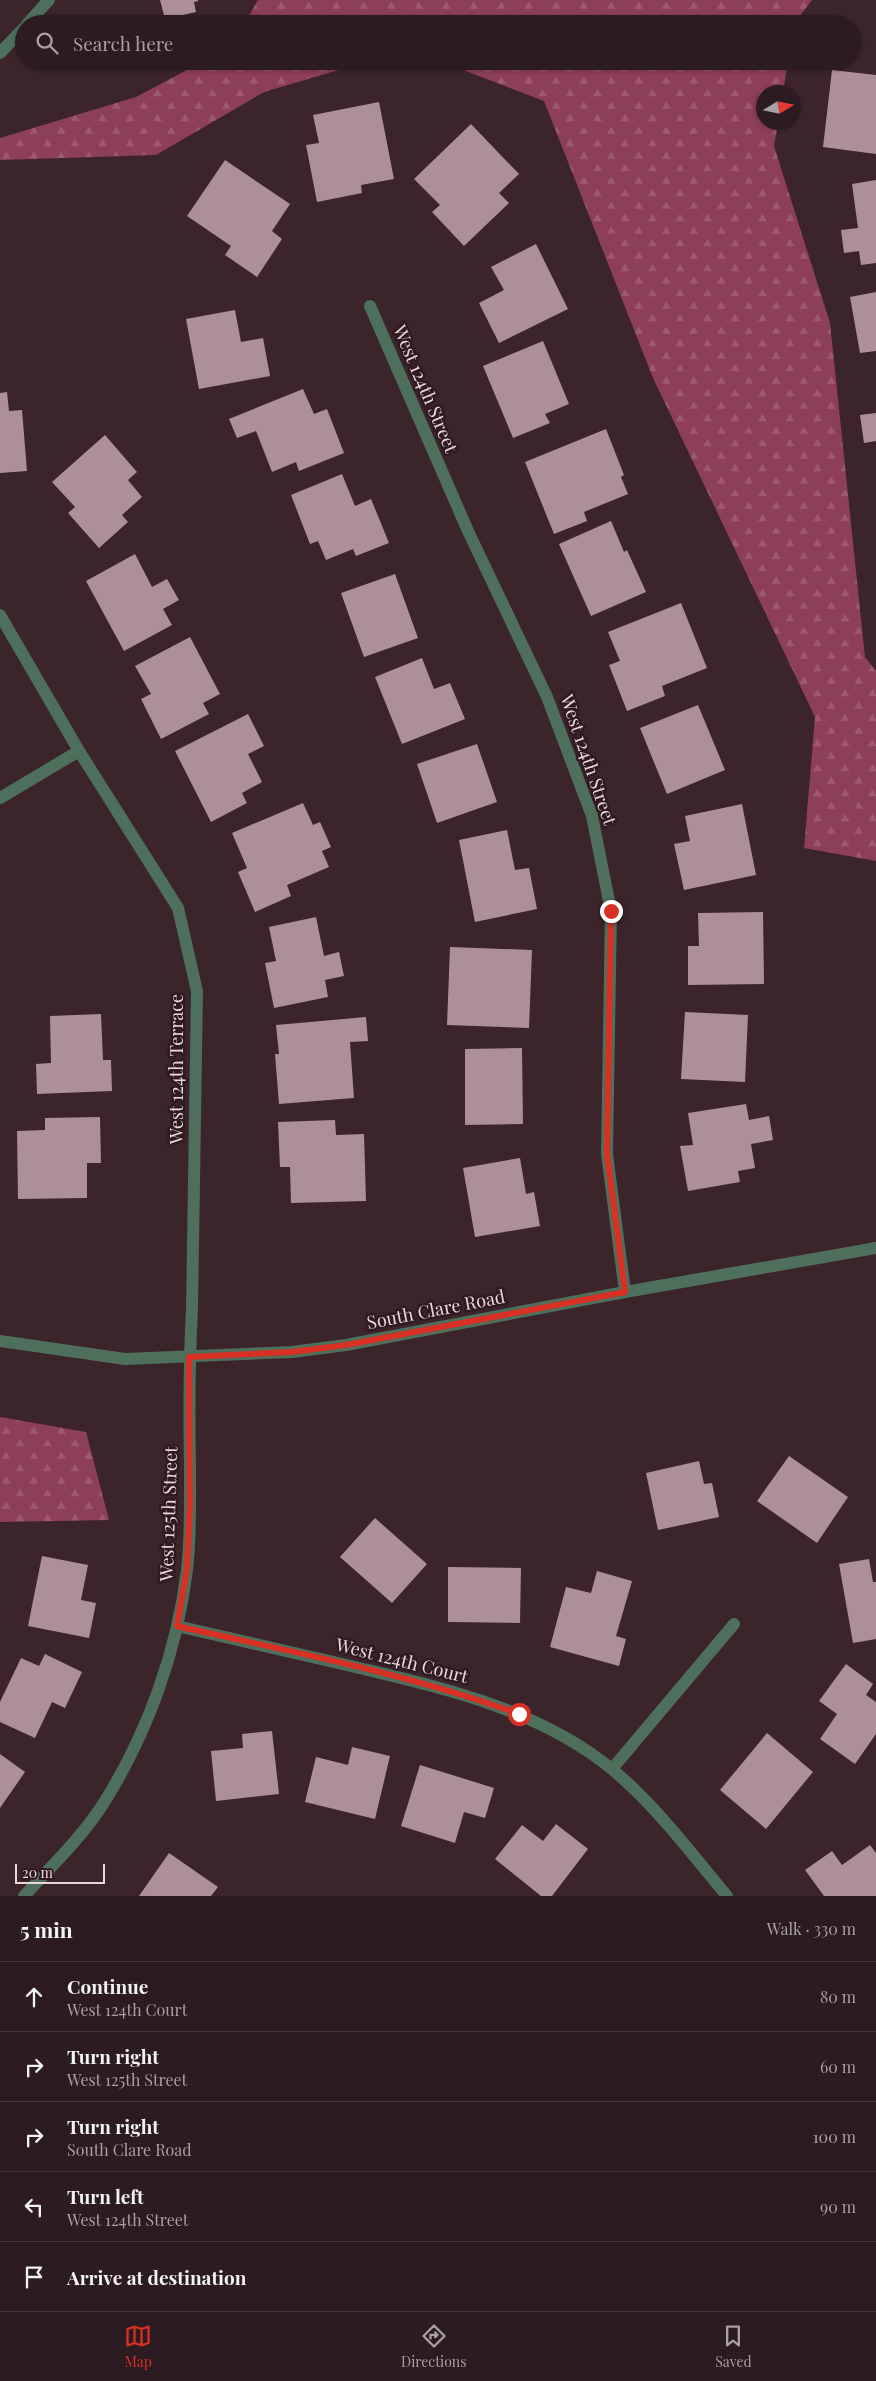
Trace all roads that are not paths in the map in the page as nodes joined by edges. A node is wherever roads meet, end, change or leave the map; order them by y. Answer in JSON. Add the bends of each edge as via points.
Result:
{"nodes":[{"id":1,"x":49,"y":0,"type":"edge"},
{"id":2,"x":35,"y":15,"type":"edge"},
{"id":3,"x":15,"y":37,"type":"edge"},
{"id":4,"x":0,"y":53,"type":"edge"},
{"id":5,"x":370,"y":306,"type":"dead end"},
{"id":6,"x":0,"y":615,"type":"edge"},
{"id":7,"x":79,"y":750,"type":"junction"},
{"id":8,"x":0,"y":798,"type":"edge"},
{"id":9,"x":876,"y":1248,"type":"edge"},
{"id":10,"x":625,"y":1292,"type":"junction"},
{"id":11,"x":0,"y":1341,"type":"edge"},
{"id":12,"x":189,"y":1357,"type":"junction"},
{"id":13,"x":734,"y":1624,"type":"dead end"},
{"id":14,"x":177,"y":1626,"type":"junction"},
{"id":15,"x":612,"y":1769,"type":"junction"},
{"id":16,"x":24,"y":1896,"type":"edge"},
{"id":17,"x":727,"y":1896,"type":"edge"}],
"edges":[{"from":1,"to":2,"type":"street"},
{"from":3,"to":4,"type":"street"},
{"from":5,"to":10,"type":"street","name":"West 124th Street","via":[[468,531],[547,697],[592,816],[611,911],[607,1154]]},
{"from":6,"to":7,"type":"street","name":"West 124th Terrace"},
{"from":7,"to":8,"type":"street"},
{"from":7,"to":12,"type":"street","name":"West 124th Terrace","via":[[178,908],[197,991]]},
{"from":9,"to":10,"type":"street","name":"South Clare Road"},
{"from":10,"to":12,"type":"street","name":"South Clare Road","via":[[346,1345],[292,1352]]},
{"from":11,"to":12,"type":"street","name":"South Clare Road","via":[[125,1359]]},
{"from":12,"to":14,"type":"street","name":"West 125th Street","via":[[190,1507],[187,1569]]},
{"from":13,"to":15,"type":"street"},
{"from":14,"to":15,"type":"street","name":"West 124th Court","via":[[472,1697],[528,1718],[570,1740]]},
{"from":14,"to":16,"type":"street","name":"West 125th Street","via":[[160,1686],[104,1802],[58,1860]]},
{"from":15,"to":17,"type":"street","name":"West 124th Court","via":[[644,1798]]}]}
